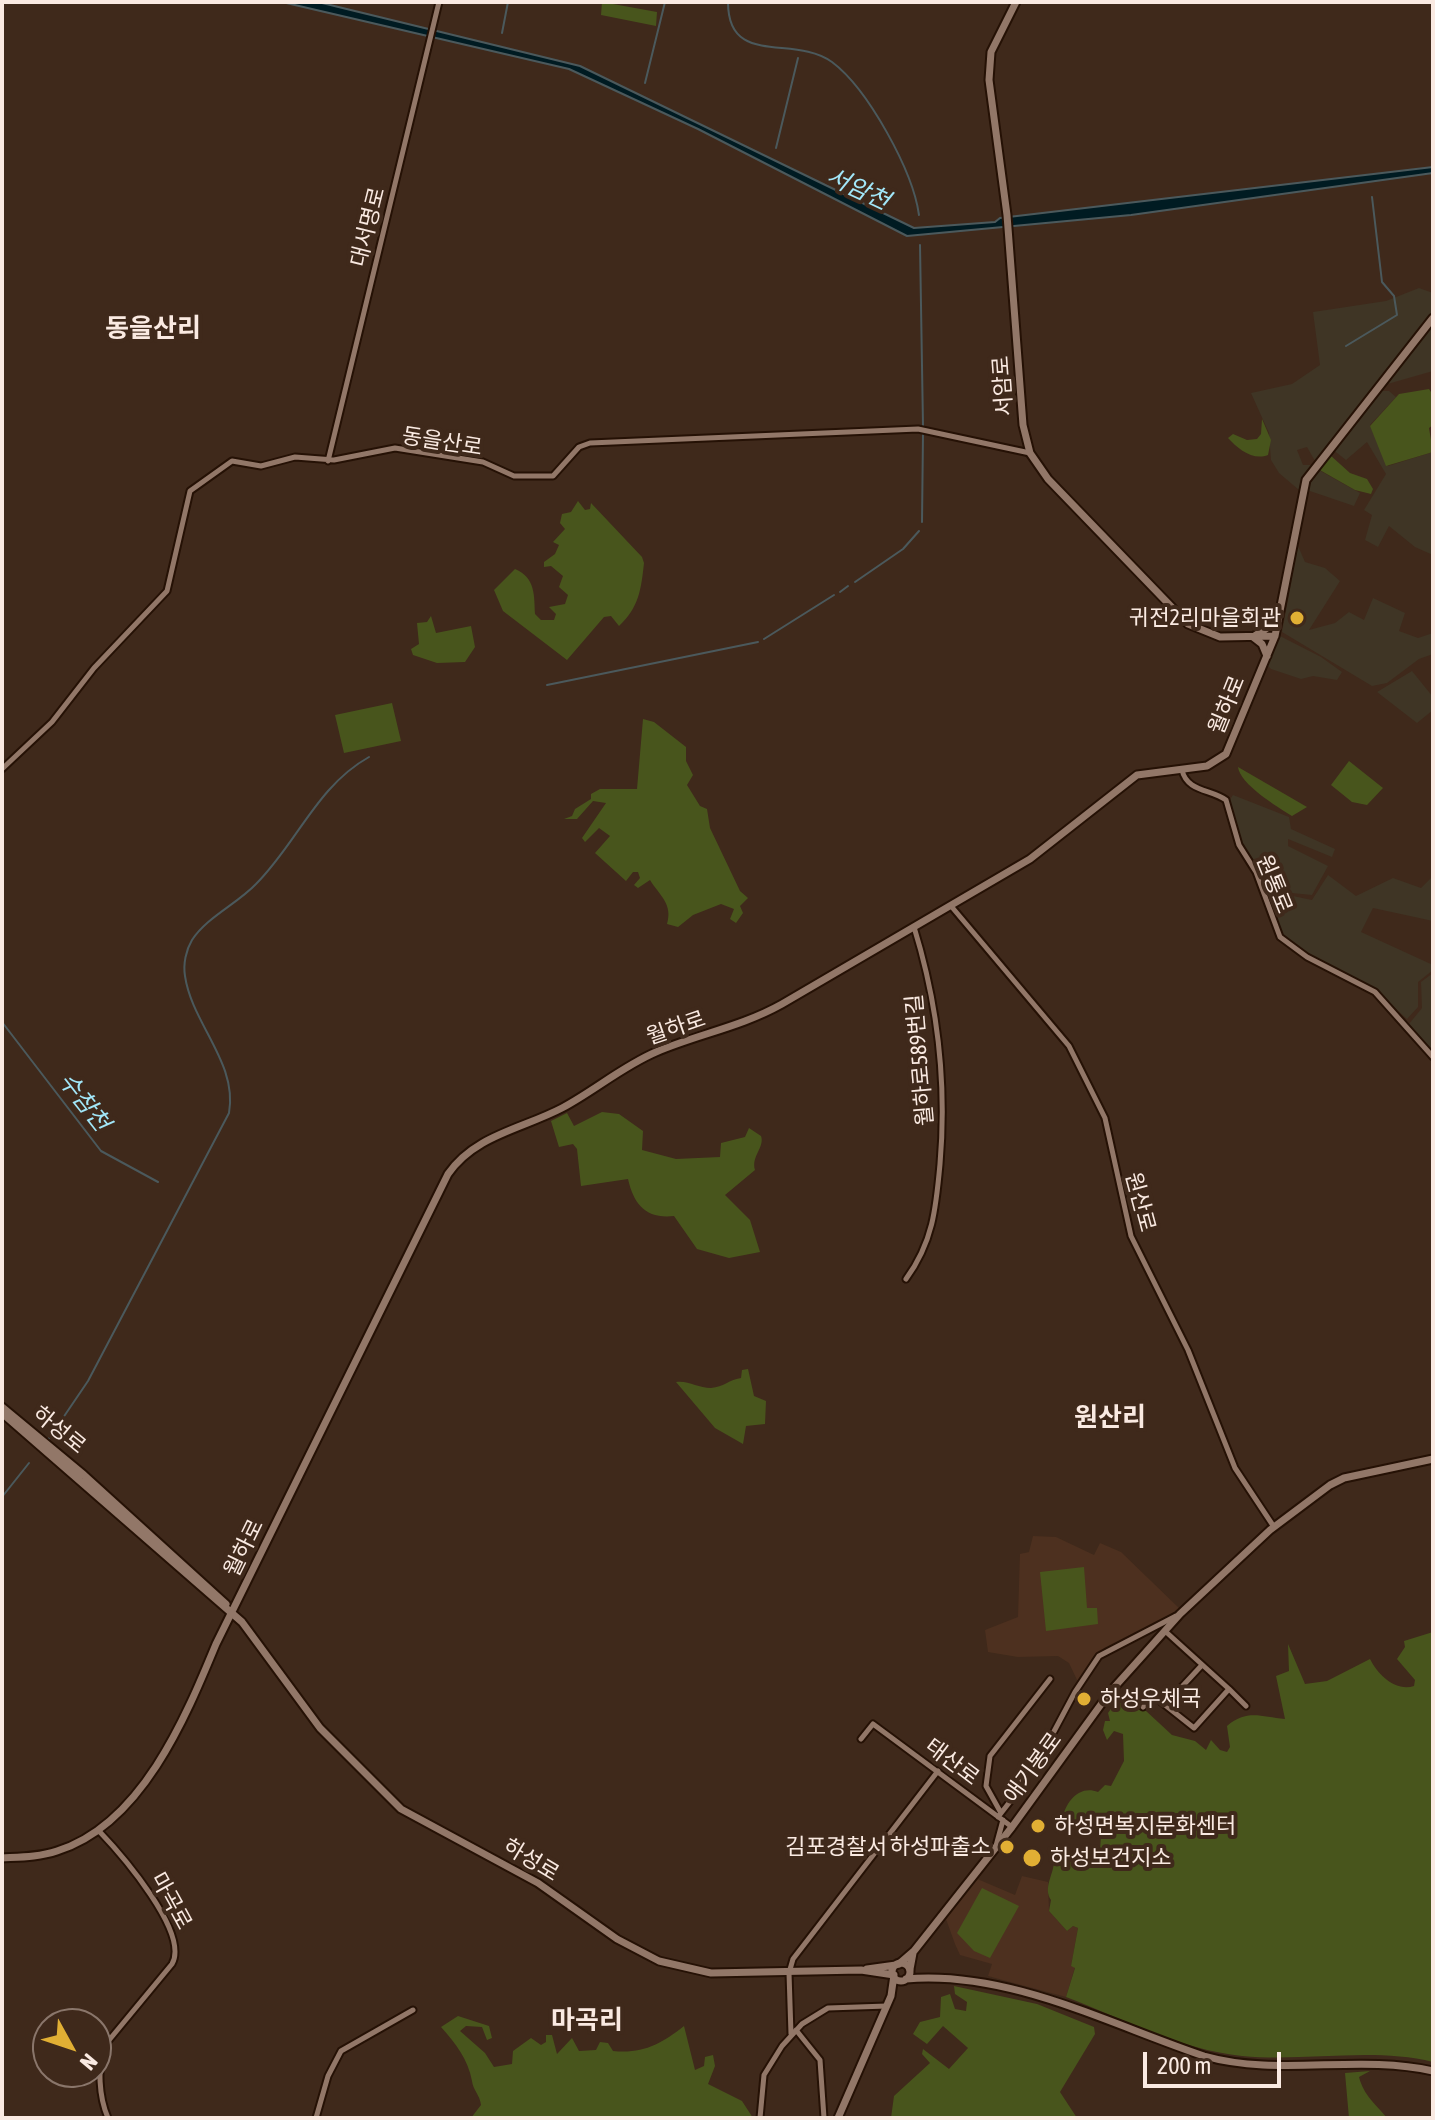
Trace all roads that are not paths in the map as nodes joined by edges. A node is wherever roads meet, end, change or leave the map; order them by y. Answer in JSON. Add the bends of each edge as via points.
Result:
{"nodes":[{"id":1,"x":439,"y":2,"type":"edge"},
{"id":2,"x":1016,"y":2,"type":"edge"},
{"id":3,"x":1433,"y":318,"type":"edge"},
{"id":4,"x":1030,"y":453,"type":"junction"},
{"id":5,"x":328,"y":461,"type":"junction"},
{"id":6,"x":1279,"y":619,"type":"junction"},
{"id":7,"x":1275,"y":636,"type":"junction"},
{"id":8,"x":1253,"y":637,"type":"junction"},
{"id":9,"x":1267,"y":658,"type":"junction"},
{"id":10,"x":2,"y":769,"type":"edge"},
{"id":11,"x":1182,"y":769,"type":"junction"},
{"id":12,"x":950,"y":906,"type":"junction"},
{"id":13,"x":914,"y":927,"type":"junction"},
{"id":14,"x":1433,"y":1057,"type":"edge"},
{"id":15,"x":906,"y":1279,"type":"dead end"},
{"id":16,"x":2,"y":1409,"type":"edge"},
{"id":17,"x":1433,"y":1459,"type":"edge"},
{"id":18,"x":1274,"y":1527,"type":"junction"},
{"id":19,"x":232,"y":1613,"type":"junction"},
{"id":20,"x":1180,"y":1614,"type":"junction"},
{"id":21,"x":1165,"y":1631,"type":"junction"},
{"id":22,"x":1202,"y":1665,"type":"junction"},
{"id":23,"x":1050,"y":1679,"type":"dead end"},
{"id":24,"x":1229,"y":1689,"type":"junction"},
{"id":25,"x":1165,"y":1705,"type":"junction"},
{"id":26,"x":1246,"y":1706,"type":"dead end"},
{"id":27,"x":1143,"y":1707,"type":"dead end"},
{"id":28,"x":861,"y":1739,"type":"dead end"},
{"id":29,"x":938,"y":1771,"type":"junction"},
{"id":30,"x":1001,"y":1817,"type":"junction"},
{"id":31,"x":1012,"y":1827,"type":"junction"},
{"id":32,"x":99,"y":1831,"type":"junction"},
{"id":33,"x":996,"y":1846,"type":"junction"},
{"id":34,"x":2,"y":1858,"type":"edge"},
{"id":35,"x":914,"y":1951,"type":"junction"},
{"id":36,"x":898,"y":1964,"type":"junction"},
{"id":37,"x":910,"y":1969,"type":"junction"},
{"id":38,"x":861,"y":1970,"type":"junction"},
{"id":39,"x":789,"y":1973,"type":"junction"},
{"id":40,"x":894,"y":1975,"type":"junction"},
{"id":41,"x":933,"y":1977,"type":"junction"},
{"id":42,"x":905,"y":1979,"type":"junction"},
{"id":43,"x":891,"y":1996,"type":"junction"},
{"id":44,"x":887,"y":2006,"type":"junction"},
{"id":45,"x":413,"y":2010,"type":"dead end"},
{"id":46,"x":793,"y":2032,"type":"junction"},
{"id":47,"x":1433,"y":2071,"type":"edge"},
{"id":48,"x":108,"y":2118,"type":"edge"},
{"id":49,"x":316,"y":2118,"type":"edge"},
{"id":50,"x":760,"y":2118,"type":"edge"},
{"id":51,"x":824,"y":2118,"type":"edge"},
{"id":52,"x":838,"y":2118,"type":"edge"}],
"edges":[{"from":1,"to":5,"type":"street","name":"대서명로"},
{"from":2,"to":4,"type":"street","name":"서암로","via":[[994,42],[989,65],[1023,425]]},
{"from":3,"to":6,"type":"street","name":"월하로","via":[[1308,476]]},
{"from":4,"to":5,"type":"street","name":"동을산로","via":[[918,429],[590,443],[579,447],[553,476],[514,476],[483,462],[406,448]]},
{"from":4,"to":8,"type":"street","name":"서암로","via":[[1062,496],[1188,624],[1220,637]]},
{"from":5,"to":10,"type":"street","name":"동을산로","via":[[295,457],[261,466],[236,461],[193,486],[167,591],[94,668],[52,722]]},
{"from":6,"to":7,"type":"street","name":"월하로"},
{"from":6,"to":8,"type":"street"},
{"from":7,"to":8,"type":"street","name":"서암로"},
{"from":7,"to":9,"type":"street","name":"월하로"},
{"from":8,"to":9,"type":"street"},
{"from":9,"to":11,"type":"street","name":"월하로","via":[[1226,754],[1207,766]]},
{"from":11,"to":12,"type":"street","name":"월하로","via":[[1137,775],[1032,858]]},
{"from":11,"to":14,"type":"street","name":"원통로","via":[[1193,786],[1226,800],[1239,845],[1256,872],[1280,937],[1375,992]]},
{"from":12,"to":13,"type":"street","name":"월하로"},
{"from":12,"to":18,"type":"street","name":"원산로","via":[[1069,1046],[1089,1081],[1105,1118],[1131,1236],[1188,1350],[1235,1468]]},
{"from":13,"to":15,"type":"street","name":"월하로589번길","via":[[935,1007],[944,1111],[936,1218]]},
{"from":13,"to":19,"type":"street","name":"월하로","via":[[753,1020],[659,1051],[561,1109],[463,1154],[448,1174]]},
{"from":16,"to":19,"type":"street","name":"하성로"},
{"from":17,"to":18,"type":"street","name":"애기봉로","via":[[1344,1478]]},
{"from":18,"to":20,"type":"street","name":"애기봉로"},
{"from":19,"to":32,"type":"street","name":"월하로","via":[[170,1741],[132,1798]]},
{"from":19,"to":39,"type":"street","name":"하성로","via":[[320,1728],[401,1809],[538,1883],[647,1956],[711,1973]]},
{"from":20,"to":21,"type":"street","name":"애기봉로"},
{"from":20,"to":30,"type":"street","via":[[1099,1656]]},
{"from":21,"to":22,"type":"street"},
{"from":21,"to":31,"type":"street","name":"애기봉로","via":[[1110,1692]]},
{"from":22,"to":24,"type":"street"},
{"from":22,"to":25,"type":"street"},
{"from":23,"to":30,"type":"street","name":"태산로","via":[[991,1753],[986,1786]]},
{"from":24,"to":25,"type":"street","via":[[1194,1728]]},
{"from":24,"to":26,"type":"street"},
{"from":25,"to":27,"type":"street","via":[[1153,1697]]},
{"from":28,"to":29,"type":"street","name":"태산로","via":[[873,1724]]},
{"from":29,"to":30,"type":"street","name":"태산로"},
{"from":29,"to":39,"type":"street","via":[[793,1959]]},
{"from":30,"to":31,"type":"street","name":"태산로"},
{"from":30,"to":33,"type":"street"},
{"from":31,"to":33,"type":"street","name":"애기봉로"},
{"from":32,"to":34,"type":"street","name":"월하로","via":[[56,1852]]},
{"from":32,"to":48,"type":"street","name":"마곡로","via":[[136,1872],[177,1951],[105,2045],[101,2088]]},
{"from":33,"to":35,"type":"street","name":"애기봉로"},
{"from":35,"to":36,"type":"street","name":"애기봉로"},
{"from":35,"to":37,"type":"street"},
{"from":36,"to":37,"type":"street"},
{"from":36,"to":38,"type":"street"},
{"from":36,"to":40,"type":"street"},
{"from":37,"to":41,"type":"street"},
{"from":37,"to":42,"type":"street"},
{"from":38,"to":39,"type":"street","name":"하성로"},
{"from":38,"to":40,"type":"street","name":"하성로"},
{"from":39,"to":46,"type":"street"},
{"from":40,"to":42,"type":"street","name":"하성로"},
{"from":40,"to":43,"type":"street"},
{"from":41,"to":42,"type":"street"},
{"from":41,"to":47,"type":"street","via":[[1019,1991],[1216,2059],[1385,2064]]},
{"from":42,"to":43,"type":"street"},
{"from":43,"to":44,"type":"street"},
{"from":44,"to":46,"type":"street","via":[[828,2008]]},
{"from":44,"to":52,"type":"street"},
{"from":45,"to":49,"type":"street","via":[[341,2051]]},
{"from":46,"to":50,"type":"street","via":[[764,2075]]},
{"from":46,"to":51,"type":"street","via":[[820,2060]]}]}
